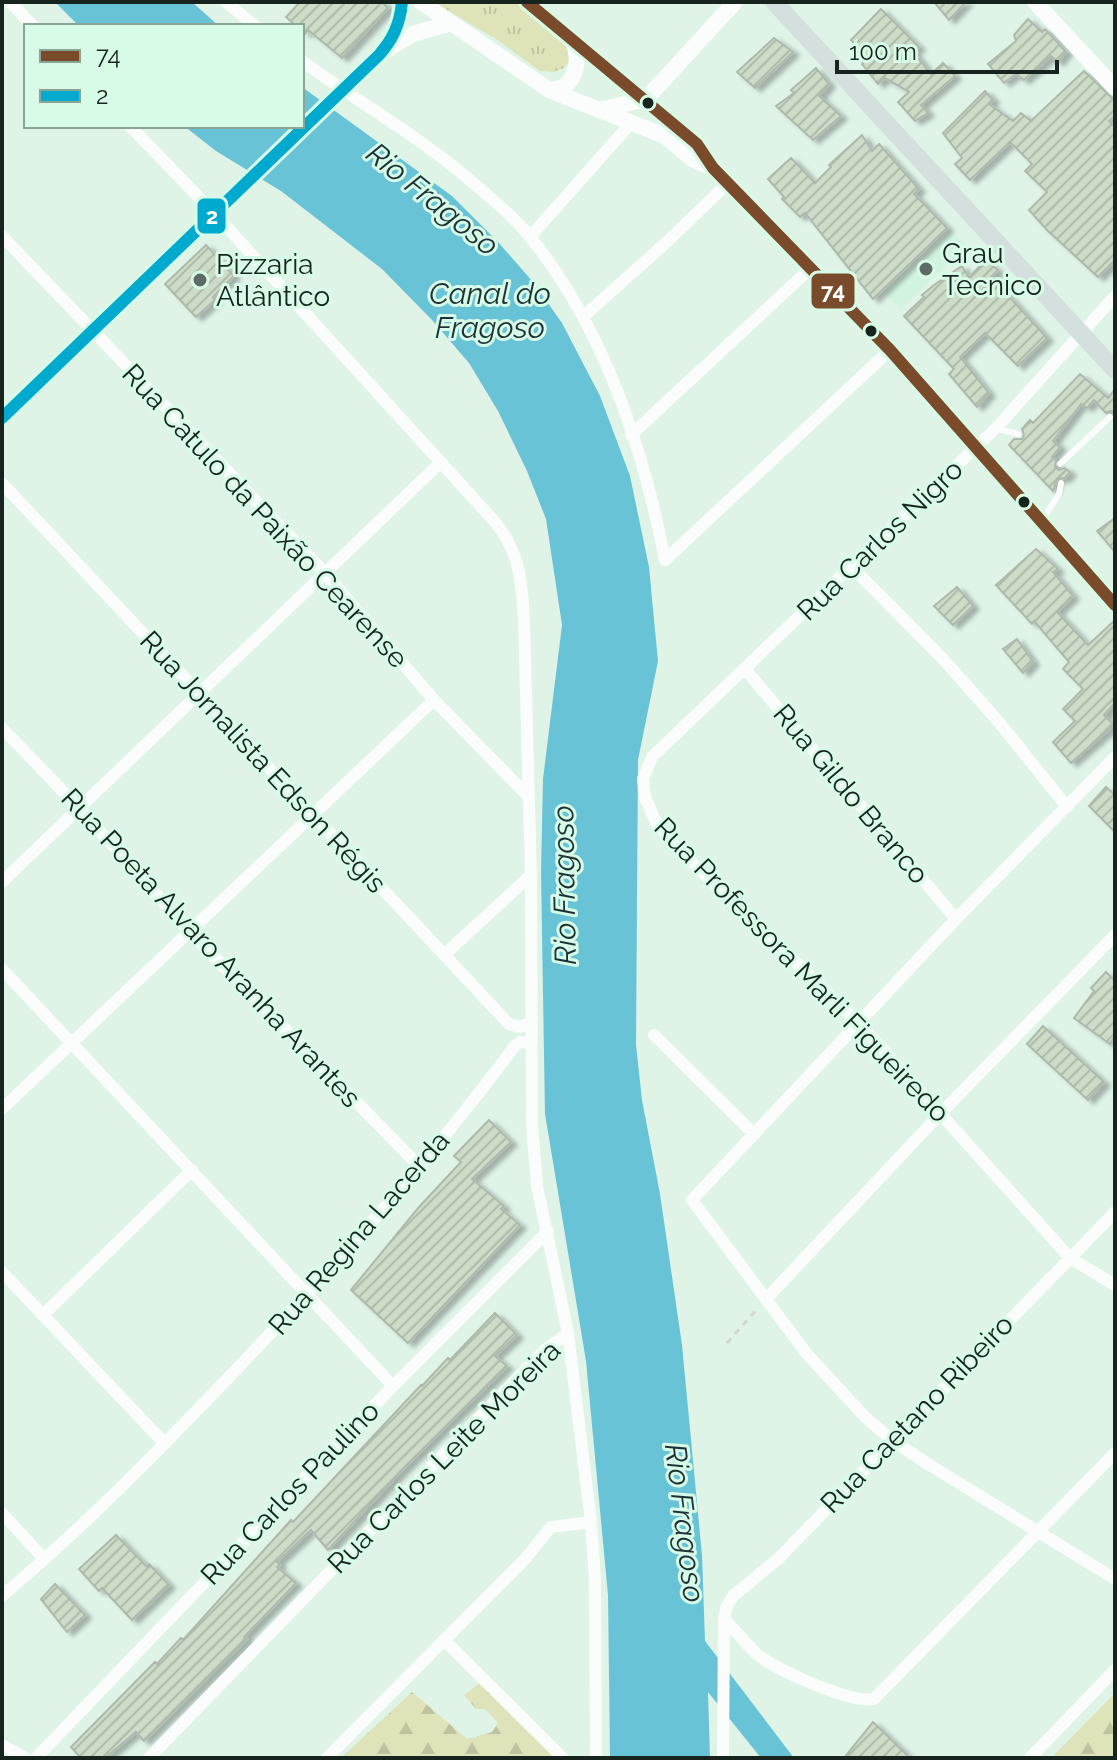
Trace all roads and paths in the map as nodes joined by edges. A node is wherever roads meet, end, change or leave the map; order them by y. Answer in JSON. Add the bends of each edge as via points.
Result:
{"nodes":[{"id":1,"x":10,"y":2,"type":"edge"},
{"id":2,"x":226,"y":2,"type":"edge"},
{"id":3,"x":402,"y":2,"type":"edge"},
{"id":4,"x":421,"y":2,"type":"edge"},
{"id":5,"x":527,"y":2,"type":"edge"},
{"id":6,"x":735,"y":2,"type":"edge"},
{"id":7,"x":774,"y":2,"type":"edge"},
{"id":8,"x":1035,"y":2,"type":"edge"},
{"id":9,"x":451,"y":23,"type":"junction"},
{"id":10,"x":31,"y":24,"type":"edge"},
{"id":11,"x":253,"y":24,"type":"edge"},
{"id":12,"x":573,"y":41,"type":"junction"},
{"id":13,"x":379,"y":55,"type":"junction"},
{"id":14,"x":304,"y":62,"type":"edge"},
{"id":15,"x":1115,"y":88,"type":"edge"},
{"id":16,"x":549,"y":90,"type":"junction"},
{"id":17,"x":343,"y":91,"type":"junction"},
{"id":18,"x":646,"y":99,"type":"junction"},
{"id":19,"x":597,"y":110,"type":"junction"},
{"id":20,"x":631,"y":123,"type":"junction"},
{"id":21,"x":132,"y":128,"type":"edge"},
{"id":22,"x":304,"y":128,"type":"edge"},
{"id":23,"x":304,"y":128,"type":"edge"},
{"id":24,"x":713,"y":168,"type":"junction"},
{"id":25,"x":728,"y":183,"type":"junction"},
{"id":26,"x":215,"y":214,"type":"junction"},
{"id":27,"x":2,"y":236,"type":"edge"},
{"id":28,"x":530,"y":237,"type":"junction"},
{"id":29,"x":812,"y":267,"type":"junction"},
{"id":30,"x":1115,"y":296,"type":"edge"},
{"id":31,"x":584,"y":316,"type":"junction"},
{"id":32,"x":91,"y":331,"type":"junction"},
{"id":33,"x":1081,"y":333,"type":"junction"},
{"id":34,"x":890,"y":350,"type":"junction"},
{"id":35,"x":1115,"y":370,"type":"edge"},
{"id":36,"x":1110,"y":417,"type":"dead end"},
{"id":37,"x":2,"y":418,"type":"edge"},
{"id":38,"x":996,"y":428,"type":"junction"},
{"id":39,"x":1018,"y":434,"type":"dead end"},
{"id":40,"x":631,"y":435,"type":"junction"},
{"id":41,"x":976,"y":447,"type":"junction"},
{"id":42,"x":440,"y":463,"type":"junction"},
{"id":43,"x":1060,"y":464,"type":"dead end"},
{"id":44,"x":2,"y":483,"type":"edge"},
{"id":45,"x":1061,"y":483,"type":"dead end"},
{"id":46,"x":1041,"y":522,"type":"junction"},
{"id":47,"x":852,"y":567,"type":"junction"},
{"id":48,"x":324,"y":572,"type":"junction"},
{"id":49,"x":1115,"y":605,"type":"edge"},
{"id":50,"x":745,"y":669,"type":"junction"},
{"id":51,"x":199,"y":694,"type":"junction"},
{"id":52,"x":434,"y":700,"type":"junction"},
{"id":53,"x":2,"y":728,"type":"edge"},
{"id":54,"x":1115,"y":757,"type":"edge"},
{"id":55,"x":643,"y":779,"type":"joint"},
{"id":56,"x":528,"y":796,"type":"junction"},
{"id":57,"x":1067,"y":807,"type":"junction"},
{"id":58,"x":80,"y":809,"type":"junction"},
{"id":59,"x":312,"y":816,"type":"junction"},
{"id":60,"x":531,"y":875,"type":"junction"},
{"id":61,"x":2,"y":882,"type":"edge"},
{"id":62,"x":956,"y":919,"type":"junction"},
{"id":63,"x":190,"y":932,"type":"junction"},
{"id":64,"x":1115,"y":935,"type":"edge"},
{"id":65,"x":444,"y":955,"type":"junction"},
{"id":66,"x":2,"y":969,"type":"edge"},
{"id":67,"x":531,"y":1023,"type":"junction"},
{"id":68,"x":859,"y":1023,"type":"junction"},
{"id":69,"x":654,"y":1035,"type":"dead end"},
{"id":70,"x":531,"y":1043,"type":"junction"},
{"id":71,"x":70,"y":1044,"type":"junction"},
{"id":72,"x":2,"y":1109,"type":"edge"},
{"id":73,"x":941,"y":1113,"type":"junction"},
{"id":74,"x":754,"y":1134,"type":"junction"},
{"id":75,"x":421,"y":1168,"type":"junction"},
{"id":76,"x":192,"y":1170,"type":"junction"},
{"id":77,"x":1115,"y":1212,"type":"edge"},
{"id":78,"x":548,"y":1231,"type":"junction"},
{"id":79,"x":1070,"y":1258,"type":"junction"},
{"id":80,"x":2,"y":1272,"type":"edge"},
{"id":81,"x":1115,"y":1285,"type":"edge"},
{"id":82,"x":307,"y":1295,"type":"junction"},
{"id":83,"x":766,"y":1299,"type":"junction"},
{"id":84,"x":43,"y":1315,"type":"junction"},
{"id":85,"x":568,"y":1333,"type":"junction"},
{"id":86,"x":727,"y":1343,"type":"dead end"},
{"id":87,"x":393,"y":1386,"type":"junction"},
{"id":88,"x":892,"y":1440,"type":"junction"},
{"id":89,"x":165,"y":1444,"type":"junction"},
{"id":90,"x":1115,"y":1453,"type":"edge"},
{"id":91,"x":2,"y":1513,"type":"edge"},
{"id":92,"x":591,"y":1522,"type":"junction"},
{"id":93,"x":1040,"y":1532,"type":"junction"},
{"id":94,"x":44,"y":1559,"type":"junction"},
{"id":95,"x":1115,"y":1579,"type":"edge"},
{"id":96,"x":2,"y":1596,"type":"edge"},
{"id":97,"x":724,"y":1618,"type":"junction"},
{"id":98,"x":444,"y":1640,"type":"junction"},
{"id":99,"x":1115,"y":1670,"type":"edge"},
{"id":100,"x":2,"y":1745,"type":"edge"},
{"id":101,"x":25,"y":1758,"type":"edge"},
{"id":102,"x":36,"y":1758,"type":"edge"},
{"id":103,"x":149,"y":1758,"type":"edge"},
{"id":104,"x":327,"y":1758,"type":"edge"},
{"id":105,"x":563,"y":1758,"type":"edge"},
{"id":106,"x":596,"y":1758,"type":"edge"},
{"id":107,"x":723,"y":1758,"type":"edge"},
{"id":108,"x":1030,"y":1758,"type":"edge"}],
"edges":[{"from":1,"to":10,"type":"street"},
{"from":2,"to":11,"type":"street"},
{"from":3,"to":13,"type":"main road","via":[[392,39]]},
{"from":4,"to":9,"type":"main road"},
{"from":5,"to":12,"type":"main road"},
{"from":6,"to":18,"type":"main road"},
{"from":7,"to":33,"type":"main road"},
{"from":8,"to":15,"type":"main road"},
{"from":9,"to":13,"type":"main road","via":[[413,34]]},
{"from":9,"to":16,"type":"main road"},
{"from":12,"to":16,"type":"main road","via":[[579,59],[573,76],[563,87]]},
{"from":12,"to":18,"type":"main road"},
{"from":13,"to":17,"type":"main road"},
{"from":14,"to":17,"type":"street"},
{"from":16,"to":19,"type":"main road"},
{"from":17,"to":22,"type":"main road"},
{"from":17,"to":28,"type":"street","via":[[478,186]]},
{"from":18,"to":19,"type":"main road"},
{"from":18,"to":24,"type":"main road","via":[[697,144]]},
{"from":19,"to":20,"type":"main road"},
{"from":20,"to":24,"type":"main road","via":[[665,136],[692,159]]},
{"from":20,"to":28,"type":"street"},
{"from":21,"to":26,"type":"street"},
{"from":23,"to":26,"type":"main road"},
{"from":24,"to":25,"type":"main road"},
{"from":25,"to":29,"type":"main road"},
{"from":25,"to":31,"type":"street"},
{"from":26,"to":32,"type":"main road"},
{"from":26,"to":42,"type":"street"},
{"from":27,"to":32,"type":"street","name":"Rua Catulo da Paixão Cearense"},
{"from":28,"to":31,"type":"street"},
{"from":29,"to":34,"type":"main road"},
{"from":29,"to":40,"type":"street"},
{"from":30,"to":33,"type":"street","name":"Rua Carlos Nigro"},
{"from":31,"to":40,"type":"street"},
{"from":32,"to":37,"type":"main road"},
{"from":32,"to":48,"type":"street","name":"Rua Catulo da Paixão Cearense"},
{"from":33,"to":35,"type":"main road"},
{"from":33,"to":38,"type":"street","name":"Rua Carlos Nigro"},
{"from":34,"to":40,"type":"street","via":[[665,560],[652,492]]},
{"from":34,"to":41,"type":"main road"},
{"from":36,"to":43,"type":"lane"},
{"from":38,"to":39,"type":"lane"},
{"from":38,"to":41,"type":"street","name":"Rua Carlos Nigro"},
{"from":41,"to":46,"type":"main road"},
{"from":41,"to":47,"type":"street","name":"Rua Carlos Nigro"},
{"from":42,"to":48,"type":"street"},
{"from":42,"to":56,"type":"street","via":[[516,553],[524,621]]},
{"from":44,"to":51,"type":"street","name":"Rua Jornalista Edson Régis"},
{"from":45,"to":46,"type":"lane"},
{"from":46,"to":49,"type":"main road"},
{"from":47,"to":50,"type":"street","name":"Rua Carlos Nigro"},
{"from":47,"to":57,"type":"street","via":[[943,659]]},
{"from":48,"to":51,"type":"street"},
{"from":48,"to":52,"type":"street","name":"Rua Catulo da Paixão Cearense"},
{"from":50,"to":55,"type":"street","name":"Rua Carlos Nigro","via":[[660,747]]},
{"from":50,"to":62,"type":"street","name":"Rua Gildo Branco"},
{"from":51,"to":58,"type":"street"},
{"from":51,"to":59,"type":"street","name":"Rua Jornalista Edson Régis"},
{"from":52,"to":56,"type":"street","name":"Rua Catulo da Paixão Cearense"},
{"from":52,"to":59,"type":"street"},
{"from":53,"to":58,"type":"street","name":"Rua Poeta Alvaro Aranha Arantes"},
{"from":54,"to":57,"type":"street"},
{"from":55,"to":68,"type":"street","name":"Rua Professora Marli Figueiredo","via":[[651,812],[674,845]]},
{"from":56,"to":60,"type":"street"},
{"from":57,"to":62,"type":"street"},
{"from":58,"to":61,"type":"street"},
{"from":58,"to":63,"type":"street","name":"Rua Poeta Alvaro Aranha Arantes"},
{"from":59,"to":63,"type":"street"},
{"from":59,"to":65,"type":"street","name":"Rua Jornalista Edson Régis"},
{"from":60,"to":65,"type":"street"},
{"from":60,"to":67,"type":"street"},
{"from":62,"to":68,"type":"street"},
{"from":63,"to":71,"type":"street"},
{"from":63,"to":75,"type":"street","name":"Rua Poeta Alvaro Aranha Arantes"},
{"from":64,"to":73,"type":"street"},
{"from":65,"to":67,"type":"street","name":"Rua Jornalista Edson Régis","via":[[509,1024]]},
{"from":66,"to":71,"type":"street"},
{"from":67,"to":70,"type":"street"},
{"from":68,"to":73,"type":"street","name":"Rua Professora Marli Figueiredo"},
{"from":68,"to":74,"type":"street"},
{"from":69,"to":74,"type":"street"},
{"from":70,"to":75,"type":"street","name":"Rua Regina Lacerda","via":[[514,1047]]},
{"from":70,"to":78,"type":"street","name":"Rua Carlos Leite Moreira","via":[[537,1186]]},
{"from":71,"to":72,"type":"street"},
{"from":71,"to":76,"type":"street"},
{"from":73,"to":79,"type":"street","name":"Rua Professora Marli Figueiredo"},
{"from":73,"to":83,"type":"street"},
{"from":74,"to":83,"type":"street","via":[[692,1200]]},
{"from":75,"to":82,"type":"street","name":"Rua Regina Lacerda"},
{"from":76,"to":82,"type":"street"},
{"from":76,"to":84,"type":"street"},
{"from":77,"to":79,"type":"street","name":"Rua Caetano Ribeiro"},
{"from":78,"to":85,"type":"street","name":"Rua Carlos Leite Moreira"},
{"from":78,"to":87,"type":"street","name":"Rua Carlos Paulino"},
{"from":79,"to":81,"type":"street","name":"Rua Professora Marli Figueiredo"},
{"from":79,"to":88,"type":"street","name":"Rua Caetano Ribeiro"},
{"from":80,"to":84,"type":"street"},
{"from":82,"to":87,"type":"street"},
{"from":82,"to":89,"type":"street","name":"Rua Regina Lacerda"},
{"from":83,"to":86,"type":"path"},
{"from":83,"to":88,"type":"street","via":[[829,1379]]},
{"from":84,"to":89,"type":"street"},
{"from":85,"to":92,"type":"street"},
{"from":85,"to":103,"type":"street","name":"Rua Carlos Leite Moreira","via":[[546,1349]]},
{"from":87,"to":102,"type":"street","name":"Rua Carlos Paulino"},
{"from":88,"to":93,"type":"street"},
{"from":88,"to":97,"type":"street","name":"Rua Caetano Ribeiro","via":[[779,1558],[733,1596]]},
{"from":89,"to":94,"type":"street","name":"Rua Regina Lacerda"},
{"from":90,"to":93,"type":"street"},
{"from":91,"to":94,"type":"street"},
{"from":92,"to":98,"type":"street","via":[[551,1527]]},
{"from":92,"to":106,"type":"street"},
{"from":93,"to":95,"type":"street"},
{"from":93,"to":97,"type":"street","via":[[874,1699],[854,1698],[771,1665]]},
{"from":94,"to":96,"type":"street","name":"Rua Regina Lacerda"},
{"from":97,"to":107,"type":"street"},
{"from":98,"to":104,"type":"street"},
{"from":98,"to":105,"type":"street"},
{"from":99,"to":108,"type":"street"},
{"from":100,"to":101,"type":"street"}]}
